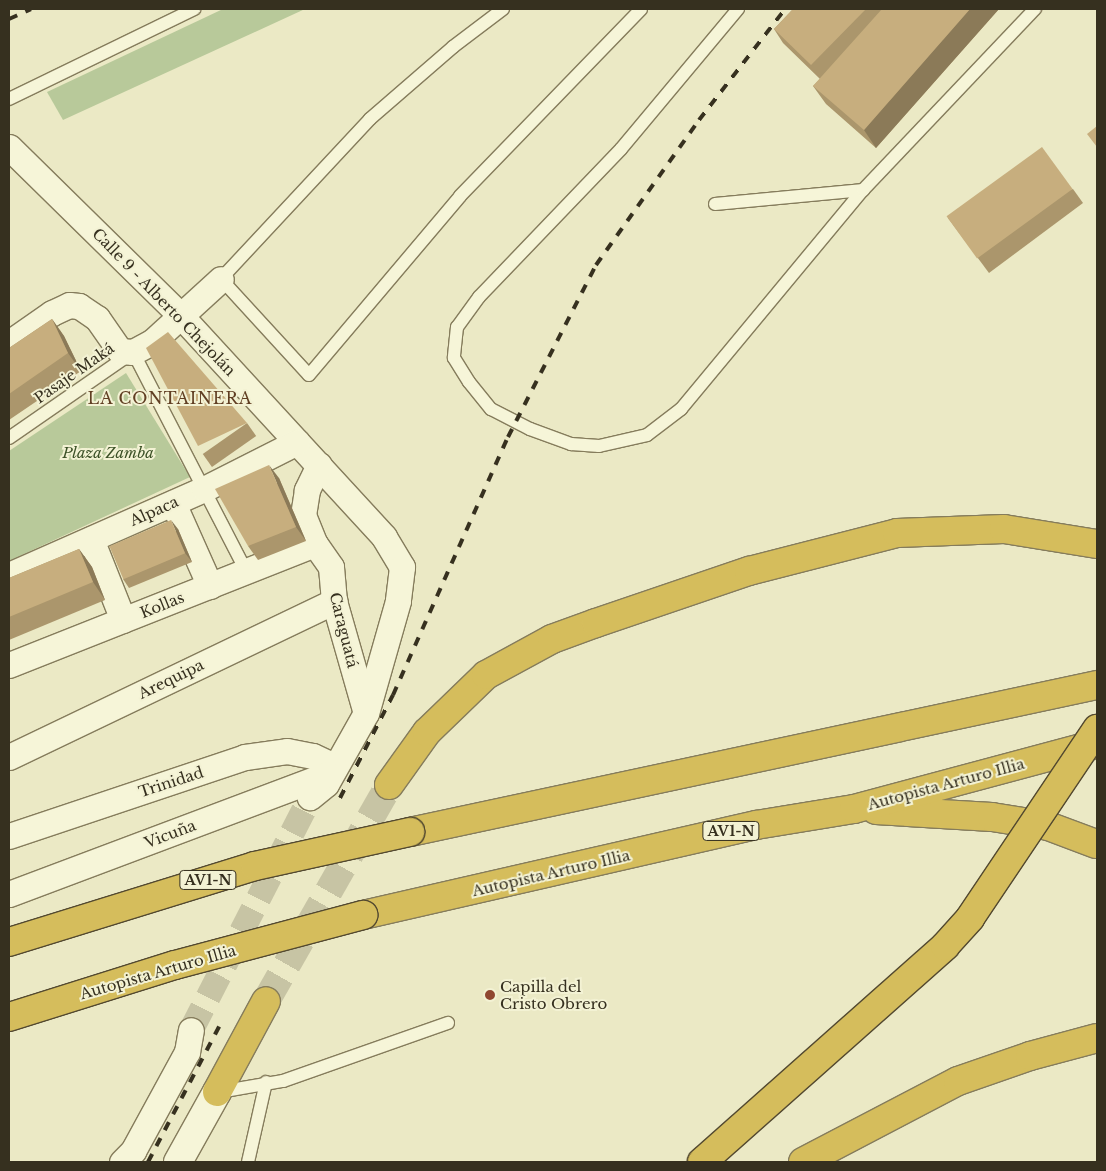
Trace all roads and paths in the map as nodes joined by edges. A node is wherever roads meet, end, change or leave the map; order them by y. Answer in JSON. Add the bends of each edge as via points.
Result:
{"nodes":[{"id":1,"x":194,"y":9,"type":"edge"},
{"id":2,"x":503,"y":9,"type":"edge"},
{"id":3,"x":641,"y":9,"type":"edge"},
{"id":4,"x":738,"y":9,"type":"edge"},
{"id":5,"x":1035,"y":9,"type":"edge"},
{"id":6,"x":9,"y":99,"type":"edge"},
{"id":7,"x":13,"y":159,"type":"edge"},
{"id":8,"x":863,"y":190,"type":"junction"},
{"id":9,"x":715,"y":204,"type":"dead end"},
{"id":10,"x":222,"y":279,"type":"junction"},
{"id":11,"x":182,"y":316,"type":"junction"},
{"id":12,"x":9,"y":343,"type":"edge"},
{"id":13,"x":133,"y":352,"type":"junction"},
{"id":14,"x":9,"y":438,"type":"edge"},
{"id":15,"x":297,"y":442,"type":"junction"},
{"id":16,"x":318,"y":465,"type":"junction"},
{"id":17,"x":204,"y":489,"type":"junction"},
{"id":18,"x":173,"y":503,"type":"junction"},
{"id":19,"x":91,"y":539,"type":"junction"},
{"id":20,"x":315,"y":544,"type":"junction"},
{"id":21,"x":1097,"y":544,"type":"edge"},
{"id":22,"x":246,"y":571,"type":"junction"},
{"id":23,"x":9,"y":575,"type":"edge"},
{"id":24,"x":210,"y":586,"type":"junction"},
{"id":25,"x":334,"y":601,"type":"junction"},
{"id":26,"x":123,"y":620,"type":"junction"},
{"id":27,"x":9,"y":666,"type":"edge"},
{"id":28,"x":1097,"y":685,"type":"edge"},
{"id":29,"x":366,"y":713,"type":"junction"},
{"id":30,"x":1097,"y":730,"type":"edge"},
{"id":31,"x":1097,"y":744,"type":"edge"},
{"id":32,"x":9,"y":757,"type":"edge"},
{"id":33,"x":333,"y":769,"type":"junction"},
{"id":34,"x":389,"y":785,"type":"tunnel mouth"},
{"id":35,"x":310,"y":797,"type":"tunnel mouth"},
{"id":36,"x":854,"y":809,"type":"junction"},
{"id":37,"x":9,"y":836,"type":"edge"},
{"id":38,"x":1097,"y":844,"type":"edge"},
{"id":39,"x":9,"y":894,"type":"edge"},
{"id":40,"x":9,"y":942,"type":"edge"},
{"id":41,"x":266,"y":1001,"type":"tunnel mouth"},
{"id":42,"x":9,"y":1017,"type":"edge"},
{"id":43,"x":448,"y":1023,"type":"dead end"},
{"id":44,"x":191,"y":1030,"type":"tunnel mouth"},
{"id":45,"x":1097,"y":1038,"type":"edge"},
{"id":46,"x":266,"y":1082,"type":"junction"},
{"id":47,"x":217,"y":1092,"type":"junction"},
{"id":48,"x":122,"y":1162,"type":"edge"},
{"id":49,"x":178,"y":1162,"type":"edge"},
{"id":50,"x":248,"y":1162,"type":"edge"},
{"id":51,"x":702,"y":1162,"type":"edge"},
{"id":52,"x":804,"y":1162,"type":"edge"}],
"edges":[{"from":1,"to":6,"type":"lane"},
{"from":2,"to":10,"type":"lane","via":[[370,119]]},
{"from":3,"to":10,"type":"lane","via":[[460,196],[309,375]]},
{"from":4,"to":8,"type":"lane","via":[[621,149],[479,297],[458,327],[454,358],[469,382],[491,409],[530,429],[571,444],[599,446],[646,435],[682,409]]},
{"from":5,"to":8,"type":"lane"},
{"from":7,"to":11,"type":"street","name":"Calle 9 - Alberto Chejolán"},
{"from":8,"to":9,"type":"lane"},
{"from":10,"to":11,"type":"street"},
{"from":11,"to":13,"type":"street","via":[[152,342]]},
{"from":11,"to":15,"type":"street","name":"Calle 9 - Alberto Chejolán"},
{"from":12,"to":13,"type":"street","via":[[52,313],[69,306],[79,306],[97,318],[120,351]]},
{"from":13,"to":14,"type":"lane","name":"Pasaje Maká"},
{"from":13,"to":17,"type":"lane"},
{"from":15,"to":16,"type":"street","name":"Calle 9 - Alberto Chejolán"},
{"from":15,"to":17,"type":"street","name":"Alpaca"},
{"from":16,"to":20,"type":"street","name":"Caraguatá","via":[[306,490],[303,515]]},
{"from":16,"to":29,"type":"street","name":"Calle 9 - Alberto Chejolán","via":[[384,537],[402,567],[398,601]]},
{"from":17,"to":18,"type":"street","name":"Alpaca"},
{"from":17,"to":22,"type":"lane"},
{"from":18,"to":19,"type":"street","name":"Alpaca"},
{"from":18,"to":24,"type":"street"},
{"from":19,"to":23,"type":"street","name":"Alpaca"},
{"from":19,"to":26,"type":"street"},
{"from":20,"to":22,"type":"street","name":"Kollas"},
{"from":20,"to":25,"type":"street","name":"Caraguatá","via":[[331,566]]},
{"from":21,"to":34,"type":"highway","via":[[1004,529],[897,533],[758,568],[605,620],[552,639],[486,675],[427,732]]},
{"from":22,"to":24,"type":"street","name":"Kollas"},
{"from":24,"to":26,"type":"street","name":"Kollas"},
{"from":25,"to":29,"type":"street","name":"Caraguatá"},
{"from":25,"to":32,"type":"street","name":"Arequipa"},
{"from":26,"to":27,"type":"street","name":"Kollas"},
{"from":28,"to":40,"type":"highway","number":"AV1-N","bridge":true,"via":[[254,866]]},
{"from":29,"to":33,"type":"street","name":"Calle 9 - Alberto Chejolán"},
{"from":30,"to":51,"type":"highway","bridge":true,"via":[[970,918],[944,946]]},
{"from":31,"to":36,"type":"highway","name":"Autopista Arturo Illia","number":"AV1-N"},
{"from":33,"to":35,"type":"street","name":"Calle 9 - Alberto Chejolán","via":[[326,784]]},
{"from":33,"to":37,"type":"street","name":"Trinidad","via":[[313,756],[287,751],[245,757]]},
{"from":33,"to":39,"type":"street","name":"Vicuña"},
{"from":36,"to":38,"type":"highway","via":[[992,817],[1048,826]]},
{"from":36,"to":42,"type":"highway","name":"Autopista Arturo Illia","number":"AV1-N","bridge":true,"via":[[756,825],[363,916],[175,965]]},
{"from":41,"to":47,"type":"highway"},
{"from":43,"to":46,"type":"lane","via":[[284,1081]]},
{"from":44,"to":48,"type":"street","via":[[187,1052],[133,1151]]},
{"from":45,"to":52,"type":"highway","via":[[1030,1056],[958,1082]]},
{"from":46,"to":47,"type":"lane"},
{"from":46,"to":50,"type":"lane"},
{"from":47,"to":49,"type":"main road"}]}
